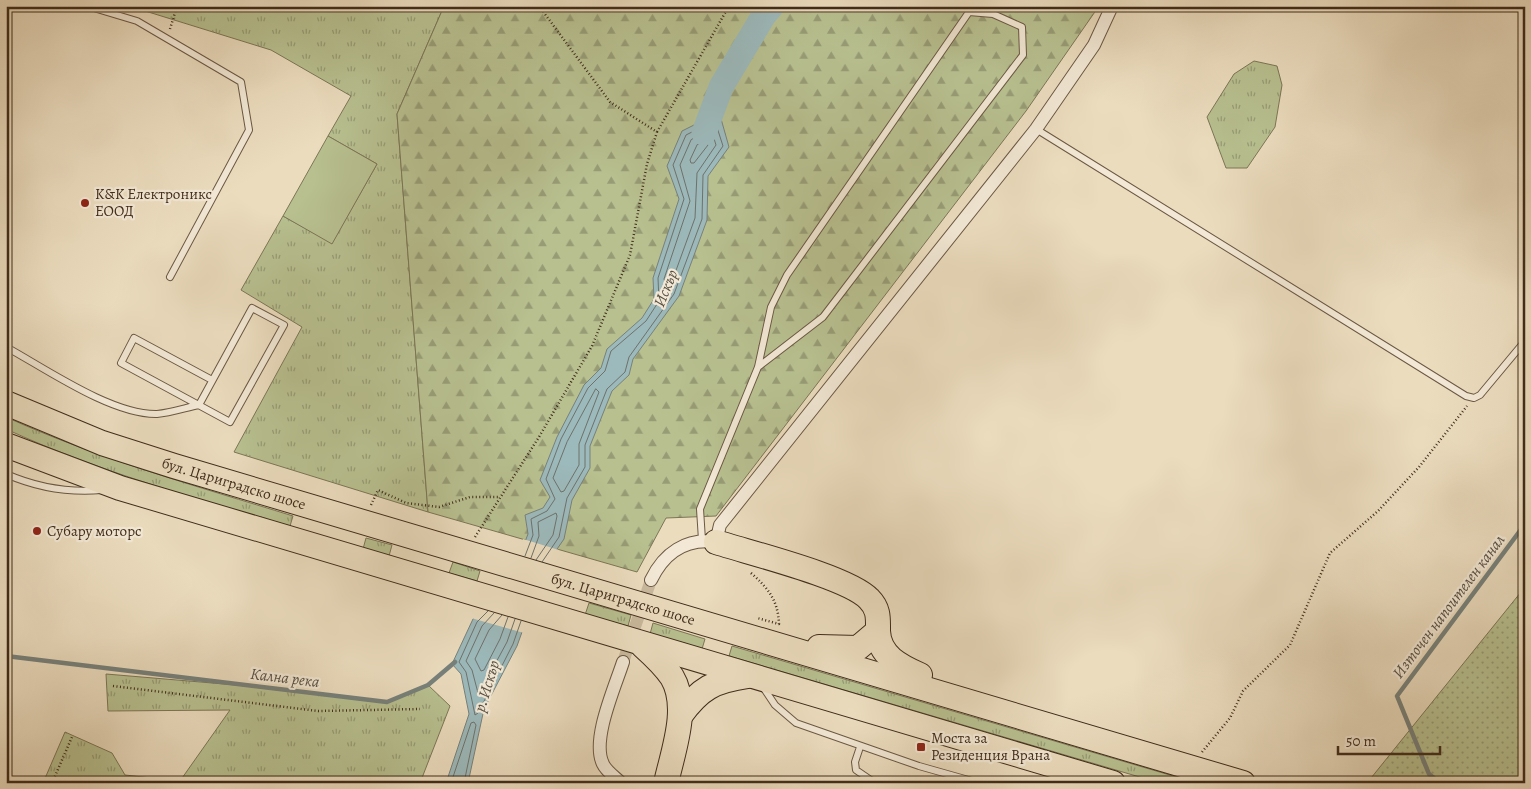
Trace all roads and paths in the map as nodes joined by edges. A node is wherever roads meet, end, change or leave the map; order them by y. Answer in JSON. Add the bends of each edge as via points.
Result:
{"nodes":[{"id":1,"x":87,"y":6,"type":"edge"},
{"id":2,"x":177,"y":6,"type":"edge"},
{"id":3,"x":539,"y":6,"type":"edge"},
{"id":4,"x":729,"y":6,"type":"edge"},
{"id":5,"x":1112,"y":6,"type":"edge"},
{"id":6,"x":167,"y":38,"type":"junction"},
{"id":7,"x":1036,"y":129,"type":"junction"},
{"id":8,"x":657,"y":132,"type":"junction"},
{"id":9,"x":170,"y":277,"type":"dead end"},
{"id":10,"x":1525,"y":341,"type":"edge"},
{"id":11,"x":6,"y":347,"type":"edge"},
{"id":12,"x":758,"y":367,"type":"junction"},
{"id":13,"x":212,"y":380,"type":"junction"},
{"id":14,"x":1474,"y":398,"type":"junction"},
{"id":15,"x":6,"y":402,"type":"edge"},
{"id":16,"x":199,"y":405,"type":"junction"},
{"id":17,"x":6,"y":445,"type":"edge"},
{"id":18,"x":6,"y":474,"type":"edge"},
{"id":19,"x":120,"y":488,"type":"junction"},
{"id":20,"x":499,"y":497,"type":"junction"},
{"id":21,"x":370,"y":507,"type":"dead end"},
{"id":22,"x":709,"y":541,"type":"junction"},
{"id":23,"x":479,"y":548,"type":"junction"},
{"id":24,"x":749,"y":571,"type":"dead end"},
{"id":25,"x":651,"y":580,"type":"tunnel mouth"},
{"id":26,"x":750,"y":616,"type":"dead end"},
{"id":27,"x":878,"y":631,"type":"junction"},
{"id":28,"x":640,"y":643,"type":"junction"},
{"id":29,"x":772,"y":643,"type":"junction"},
{"id":30,"x":623,"y":662,"type":"tunnel mouth"},
{"id":31,"x":754,"y":676,"type":"junction"},
{"id":32,"x":113,"y":686,"type":"dead end"},
{"id":33,"x":990,"y":707,"type":"junction"},
{"id":34,"x":420,"y":709,"type":"dead end"},
{"id":35,"x":680,"y":716,"type":"junction"},
{"id":36,"x":72,"y":737,"type":"dead end"},
{"id":37,"x":860,"y":747,"type":"junction"},
{"id":38,"x":1190,"y":767,"type":"junction"},
{"id":39,"x":52,"y":783,"type":"edge"},
{"id":40,"x":621,"y":783,"type":"edge"},
{"id":41,"x":666,"y":783,"type":"edge"},
{"id":42,"x":875,"y":783,"type":"edge"},
{"id":43,"x":979,"y":783,"type":"edge"},
{"id":44,"x":1113,"y":783,"type":"edge"},
{"id":45,"x":1243,"y":783,"type":"edge"}],
"edges":[{"from":1,"to":6,"type":"lane","via":[[137,21]]},
{"from":2,"to":6,"type":"path"},
{"from":3,"to":8,"type":"path","via":[[610,102]]},
{"from":4,"to":8,"type":"path"},
{"from":5,"to":7,"type":"street","via":[[1094,45]]},
{"from":6,"to":9,"type":"lane","via":[[241,82],[248,130]]},
{"from":7,"to":14,"type":"lane"},
{"from":7,"to":22,"type":"street"},
{"from":8,"to":20,"type":"path","via":[[647,164],[630,255],[592,346],[539,437]]},
{"from":10,"to":14,"type":"lane"},
{"from":11,"to":16,"type":"lane","via":[[100,398],[132,411],[157,414]]},
{"from":12,"to":12,"type":"lane","via":[[771,307],[787,275],[969,12],[992,14],[1022,27],[1023,55],[823,317]]},
{"from":12,"to":22,"type":"lane","via":[[700,509]]},
{"from":13,"to":16,"type":"lane"},
{"from":13,"to":16,"type":"lane","via":[[134,338],[121,363]]},
{"from":13,"to":16,"type":"lane","via":[[252,308],[284,325],[230,422]]},
{"from":14,"to":38,"type":"path","via":[[1385,504],[1330,553],[1290,645],[1243,691],[1230,718]]},
{"from":15,"to":23,"type":"highway","name":"бул. Цариградско шосе","via":[[61,427],[136,454]]},
{"from":17,"to":19,"type":"highway"},
{"from":18,"to":19,"type":"lane","via":[[51,490],[79,492]]},
{"from":19,"to":28,"type":"highway"},
{"from":20,"to":21,"type":"path","via":[[470,497],[439,507],[406,503],[378,490]]},
{"from":20,"to":23,"type":"path"},
{"from":22,"to":25,"type":"street","via":[[671,552]]},
{"from":22,"to":27,"type":"highway","via":[[838,581],[860,592],[875,605]]},
{"from":23,"to":29,"type":"highway","name":"бул. Цариградско шосе","via":[[592,589]]},
{"from":24,"to":26,"type":"path","via":[[769,589],[779,610],[779,624]]},
{"from":27,"to":29,"type":"highway","via":[[865,644],[849,649]]},
{"from":27,"to":33,"type":"highway","via":[[886,654],[897,665]]},
{"from":28,"to":31,"type":"highway"},
{"from":28,"to":35,"type":"highway","via":[[677,687]]},
{"from":29,"to":33,"type":"highway","name":"бул. Цариградско шосе"},
{"from":30,"to":40,"type":"street","via":[[602,730],[600,755],[603,765]]},
{"from":31,"to":35,"type":"highway","via":[[728,679],[709,686],[694,696]]},
{"from":31,"to":37,"type":"lane","via":[[775,705],[796,723]]},
{"from":31,"to":44,"type":"highway","via":[[1062,772]]},
{"from":32,"to":34,"type":"path","via":[[318,710]]},
{"from":33,"to":38,"type":"highway","name":"бул. Цариградско шосе"},
{"from":35,"to":41,"type":"highway"},
{"from":36,"to":39,"type":"path"},
{"from":37,"to":42,"type":"lane","via":[[854,762],[856,770]]},
{"from":37,"to":43,"type":"lane"},
{"from":38,"to":45,"type":"highway","name":"бул. Цариградско шосе"}]}
